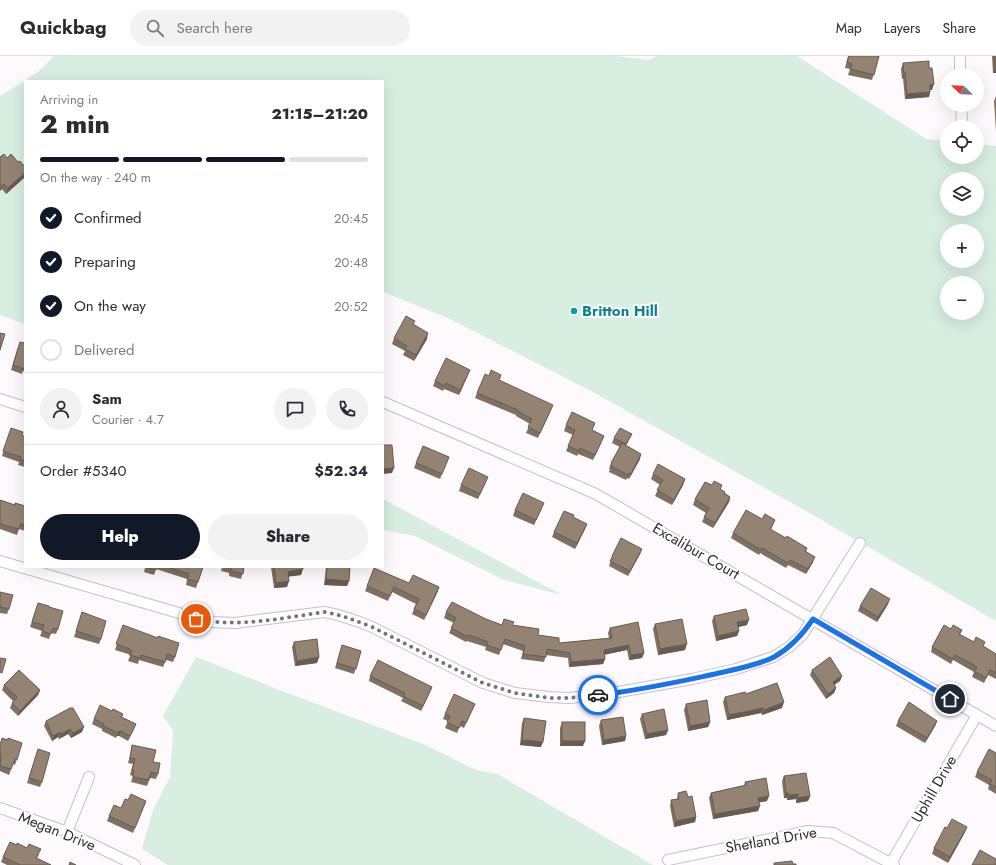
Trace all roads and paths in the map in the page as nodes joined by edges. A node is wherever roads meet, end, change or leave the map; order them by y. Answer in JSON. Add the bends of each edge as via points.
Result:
{"nodes":[{"id":1,"x":960,"y":56,"type":"edge"},
{"id":2,"x":960,"y":68,"type":"edge"},
{"id":3,"x":0,"y":399,"type":"edge"},
{"id":4,"x":384,"y":402,"type":"edge"},
{"id":5,"x":24,"y":407,"type":"edge"},
{"id":6,"x":860,"y":543,"type":"dead end"},
{"id":7,"x":0,"y":561,"type":"edge"},
{"id":8,"x":24,"y":568,"type":"edge"},
{"id":9,"x":24,"y":568,"type":"edge"},
{"id":10,"x":813,"y":619,"type":"junction"},
{"id":11,"x":977,"y":715,"type":"junction"},
{"id":12,"x":996,"y":726,"type":"edge"},
{"id":13,"x":89,"y":776,"type":"dead end"},
{"id":14,"x":0,"y":808,"type":"edge"},
{"id":15,"x":66,"y":832,"type":"junction"},
{"id":16,"x":668,"y":860,"type":"dead end"},
{"id":17,"x":893,"y":864,"type":"edge"},
{"id":18,"x":135,"y":865,"type":"edge"}],
"edges":[{"from":1,"to":2,"type":"street"},
{"from":3,"to":5,"type":"street"},
{"from":4,"to":10,"type":"street","name":"Excalibur Court","via":[[596,494]]},
{"from":6,"to":10,"type":"street"},
{"from":7,"to":8,"type":"street"},
{"from":9,"to":10,"type":"street","via":[[210,622],[235,623],[324,612],[339,615],[370,626],[483,683],[515,693],[549,698],[613,693],[736,669],[773,657],[789,647],[803,634]]},
{"from":10,"to":11,"type":"street","name":"Excalibur Court"},
{"from":11,"to":12,"type":"street","name":"Excalibur Court"},
{"from":11,"to":17,"type":"street","name":"Uphill Drive"},
{"from":13,"to":15,"type":"street"},
{"from":14,"to":15,"type":"street","name":"Megan Drive"},
{"from":15,"to":18,"type":"street","name":"Megan Drive"},
{"from":16,"to":17,"type":"street","name":"Shetland Drive","via":[[818,831],[833,833]]}]}
